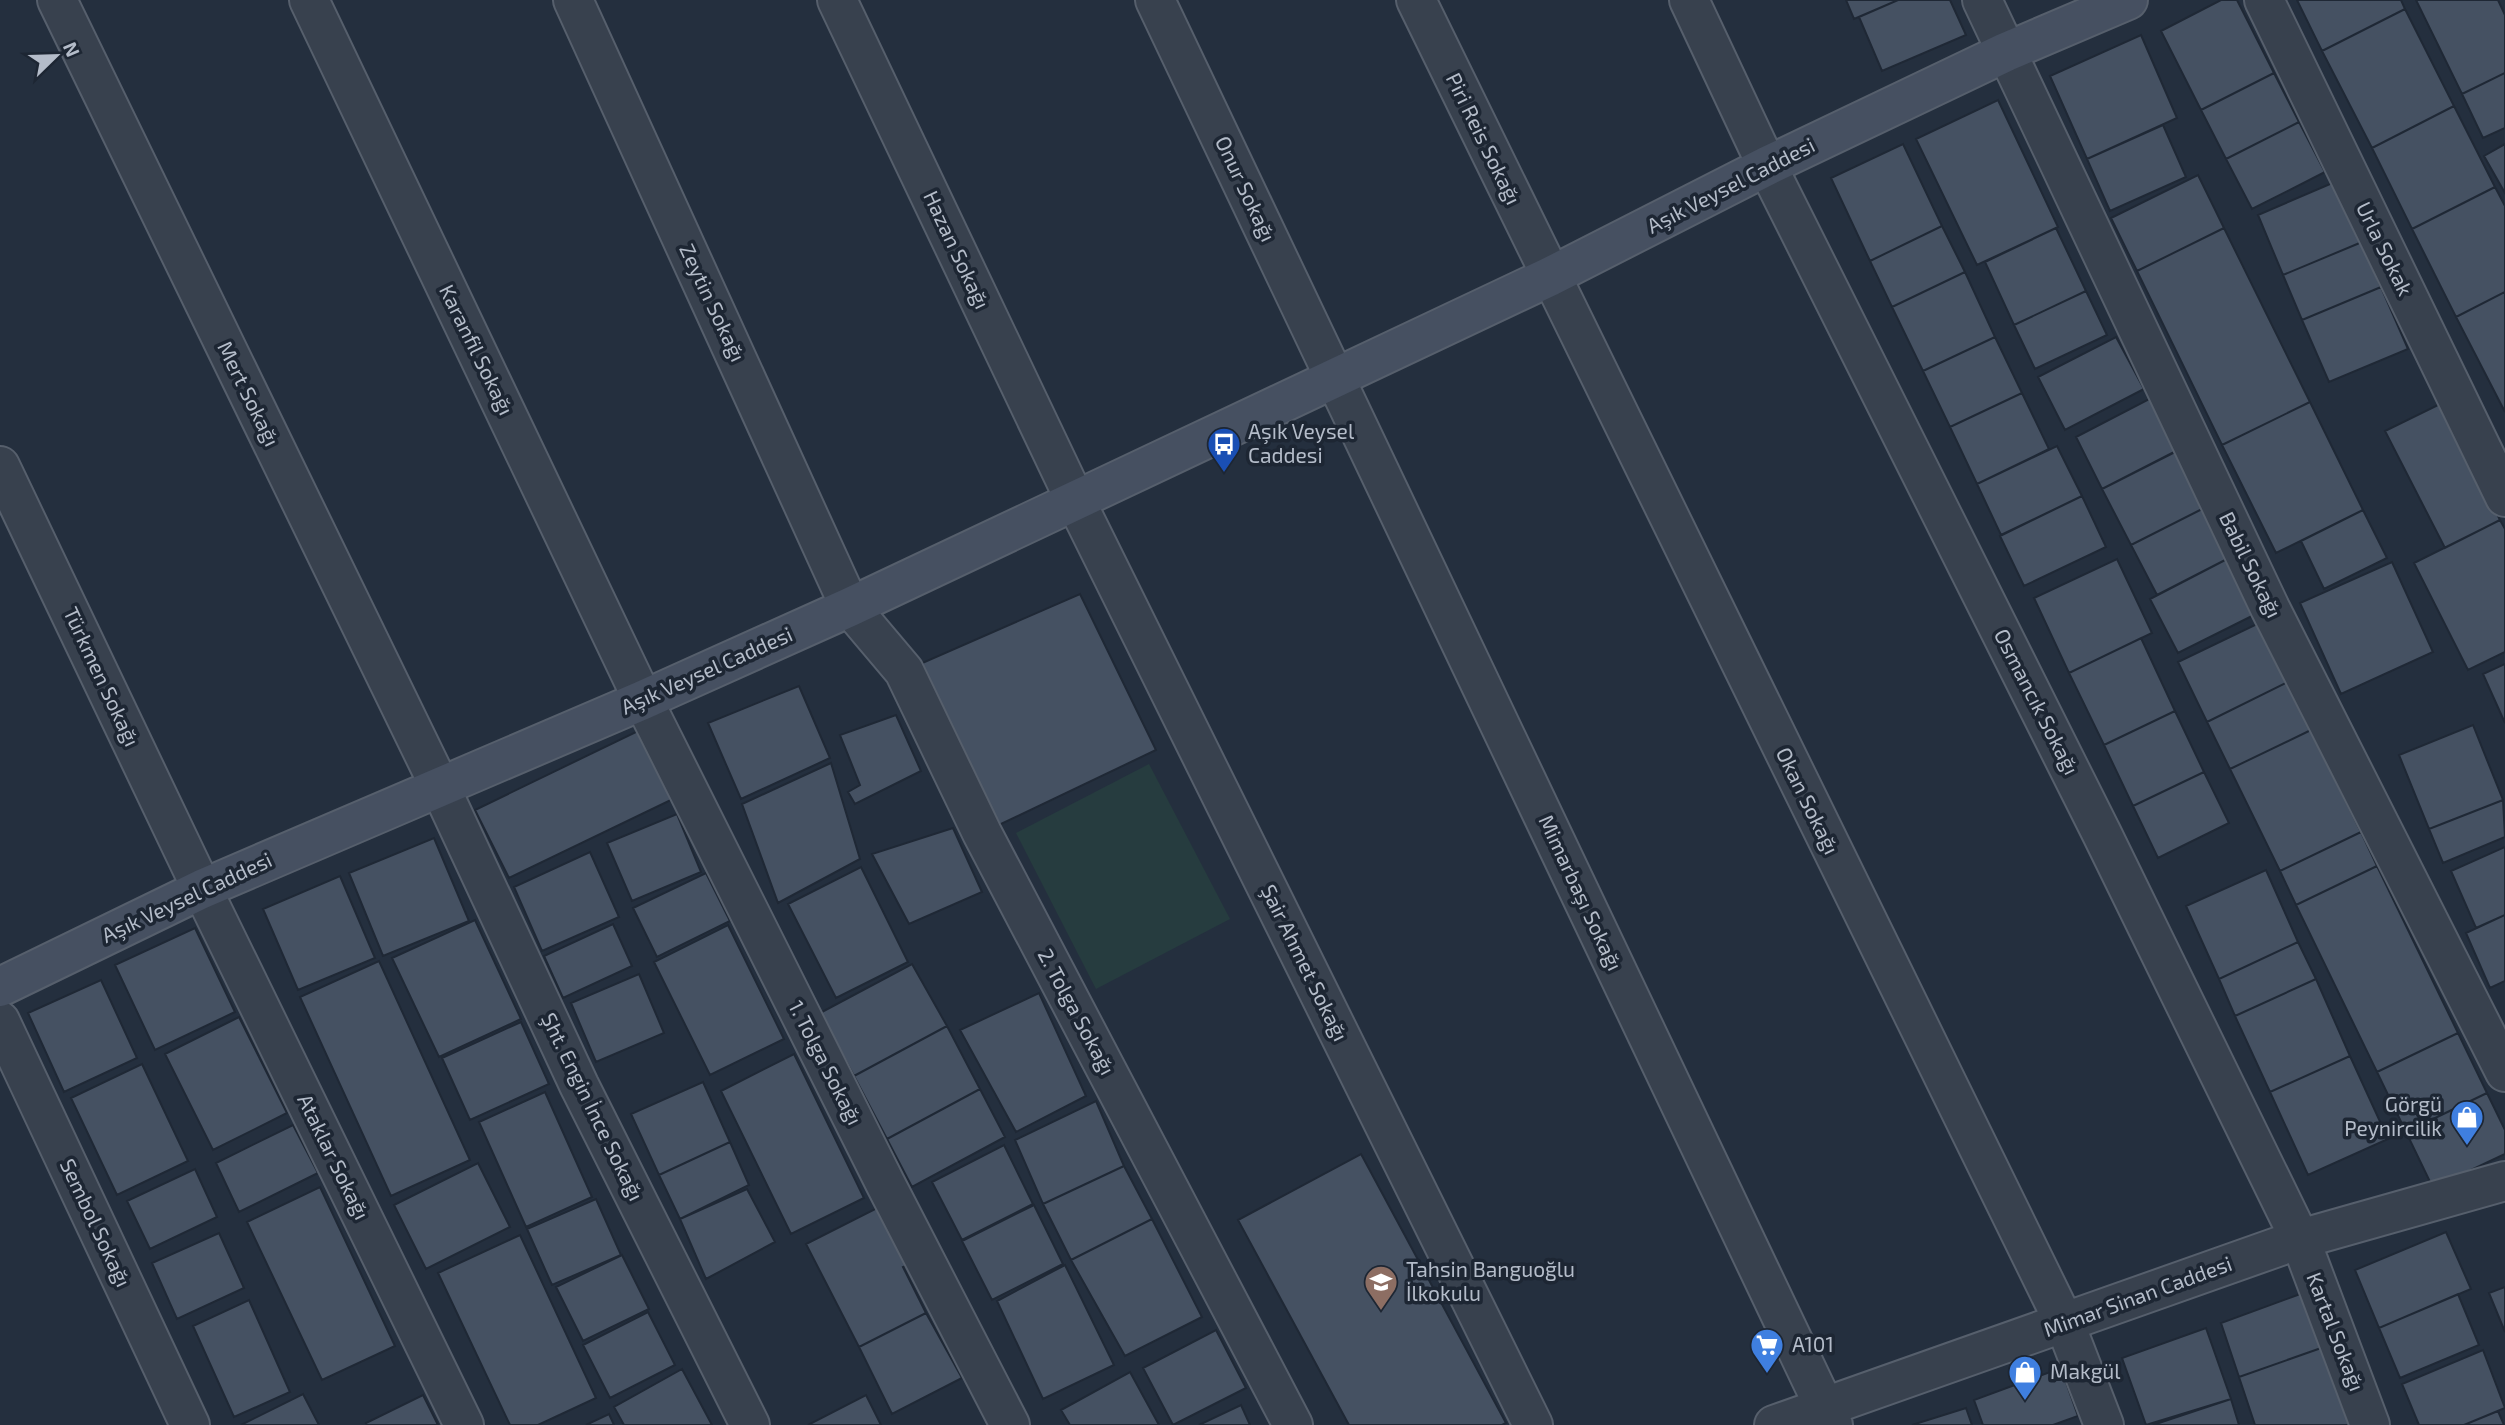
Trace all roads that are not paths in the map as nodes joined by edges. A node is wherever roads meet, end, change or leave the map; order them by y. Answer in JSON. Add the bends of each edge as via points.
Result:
{"nodes":[{"id":1,"x":57,"y":0,"type":"edge"},
{"id":2,"x":309,"y":0,"type":"edge"},
{"id":3,"x":573,"y":0,"type":"edge"},
{"id":4,"x":837,"y":0,"type":"edge"},
{"id":5,"x":1155,"y":0,"type":"edge"},
{"id":6,"x":1416,"y":0,"type":"edge"},
{"id":7,"x":1689,"y":0,"type":"edge"},
{"id":8,"x":1982,"y":0,"type":"edge"},
{"id":9,"x":2128,"y":0,"type":"edge"},
{"id":10,"x":2263,"y":0,"type":"edge"},
{"id":11,"x":2006,"y":52,"type":"junction"},
{"id":12,"x":1767,"y":166,"type":"junction"},
{"id":13,"x":1549,"y":277,"type":"junction"},
{"id":14,"x":1335,"y":379,"type":"junction"},
{"id":15,"x":0,"y":466,"type":"edge"},
{"id":16,"x":2505,"y":497,"type":"edge"},
{"id":17,"x":1075,"y":500,"type":"junction"},
{"id":18,"x":850,"y":607,"type":"junction"},
{"id":19,"x":643,"y":700,"type":"junction"},
{"id":20,"x":440,"y":787,"type":"junction"},
{"id":21,"x":202,"y":889,"type":"junction"},
{"id":22,"x":0,"y":987,"type":"edge"},
{"id":23,"x":0,"y":1021,"type":"edge"},
{"id":24,"x":2505,"y":1072,"type":"edge"},
{"id":25,"x":2505,"y":1181,"type":"edge"},
{"id":26,"x":2300,"y":1239,"type":"junction"},
{"id":27,"x":2065,"y":1324,"type":"junction"},
{"id":28,"x":1829,"y":1416,"type":"edge"},
{"id":29,"x":190,"y":1425,"type":"edge"},
{"id":30,"x":464,"y":1425,"type":"edge"},
{"id":31,"x":750,"y":1425,"type":"edge"},
{"id":32,"x":1010,"y":1425,"type":"edge"},
{"id":33,"x":1293,"y":1425,"type":"edge"},
{"id":34,"x":1533,"y":1425,"type":"edge"},
{"id":35,"x":1774,"y":1425,"type":"edge"},
{"id":36,"x":2104,"y":1425,"type":"edge"},
{"id":37,"x":2370,"y":1425,"type":"edge"}],
"edges":[{"from":1,"to":20,"type":"street","name":"Mert Sokağı"},
{"from":2,"to":19,"type":"street","name":"Karanfil Sokağı"},
{"from":3,"to":18,"type":"street","name":"Zeytin Sokağı"},
{"from":4,"to":17,"type":"street","name":"Hazan Sokağı"},
{"from":5,"to":14,"type":"street","name":"Onur Sokağı"},
{"from":6,"to":13,"type":"street","name":"Piri Reis Sokağı"},
{"from":7,"to":12,"type":"street","name":"Osmancık Sokağı"},
{"from":8,"to":11,"type":"street","name":"Babil Sokağı"},
{"from":9,"to":11,"type":"main road","name":"Aşık Veysel Caddesi"},
{"from":10,"to":16,"type":"street","name":"Urla Sokak"},
{"from":11,"to":12,"type":"main road","name":"Aşık Veysel Caddesi"},
{"from":11,"to":24,"type":"street","name":"Babil Sokağı","via":[[2270,608]]},
{"from":12,"to":13,"type":"main road","name":"Aşık Veysel Caddesi"},
{"from":12,"to":26,"type":"street","name":"Osmancık Sokağı"},
{"from":13,"to":14,"type":"main road","name":"Aşık Veysel Caddesi"},
{"from":13,"to":27,"type":"street","name":"Okan Sokağı"},
{"from":14,"to":17,"type":"main road","name":"Aşık Veysel Caddesi"},
{"from":14,"to":28,"type":"street","name":"Mimarbaşı Sokağı"},
{"from":15,"to":21,"type":"street","name":"Türkmen Sokağı"},
{"from":17,"to":18,"type":"main road","name":"Aşık Veysel Caddesi"},
{"from":17,"to":34,"type":"street","name":"Şair Ahmet Sokağı"},
{"from":18,"to":19,"type":"main road","name":"Aşık Veysel Caddesi"},
{"from":18,"to":33,"type":"street","name":"2. Tolga Sokağı","via":[[904,671],[982,832]]},
{"from":19,"to":20,"type":"main road","name":"Aşık Veysel Caddesi"},
{"from":19,"to":32,"type":"street","name":"1. Tolga Sokağı"},
{"from":20,"to":21,"type":"main road","name":"Aşık Veysel Caddesi"},
{"from":20,"to":31,"type":"street","name":"Şht. Engin İnce Sokağı","via":[[579,1085]]},
{"from":21,"to":22,"type":"main road","name":"Aşık Veysel Caddesi"},
{"from":21,"to":30,"type":"street","name":"Ataklar Sokağı"},
{"from":23,"to":29,"type":"street","name":"Sembol Sokağı"},
{"from":25,"to":26,"type":"street","name":"Mimar Sinan Caddesi"},
{"from":26,"to":27,"type":"street","name":"Mimar Sinan Caddesi"},
{"from":26,"to":37,"type":"street","name":"Kartal Sokağı"},
{"from":27,"to":28,"type":"street","name":"Mimar Sinan Caddesi"},
{"from":27,"to":36,"type":"street","name":"Okan Sokağı"},
{"from":28,"to":35,"type":"street","name":"Mimar Sinan Caddesi"}]}
